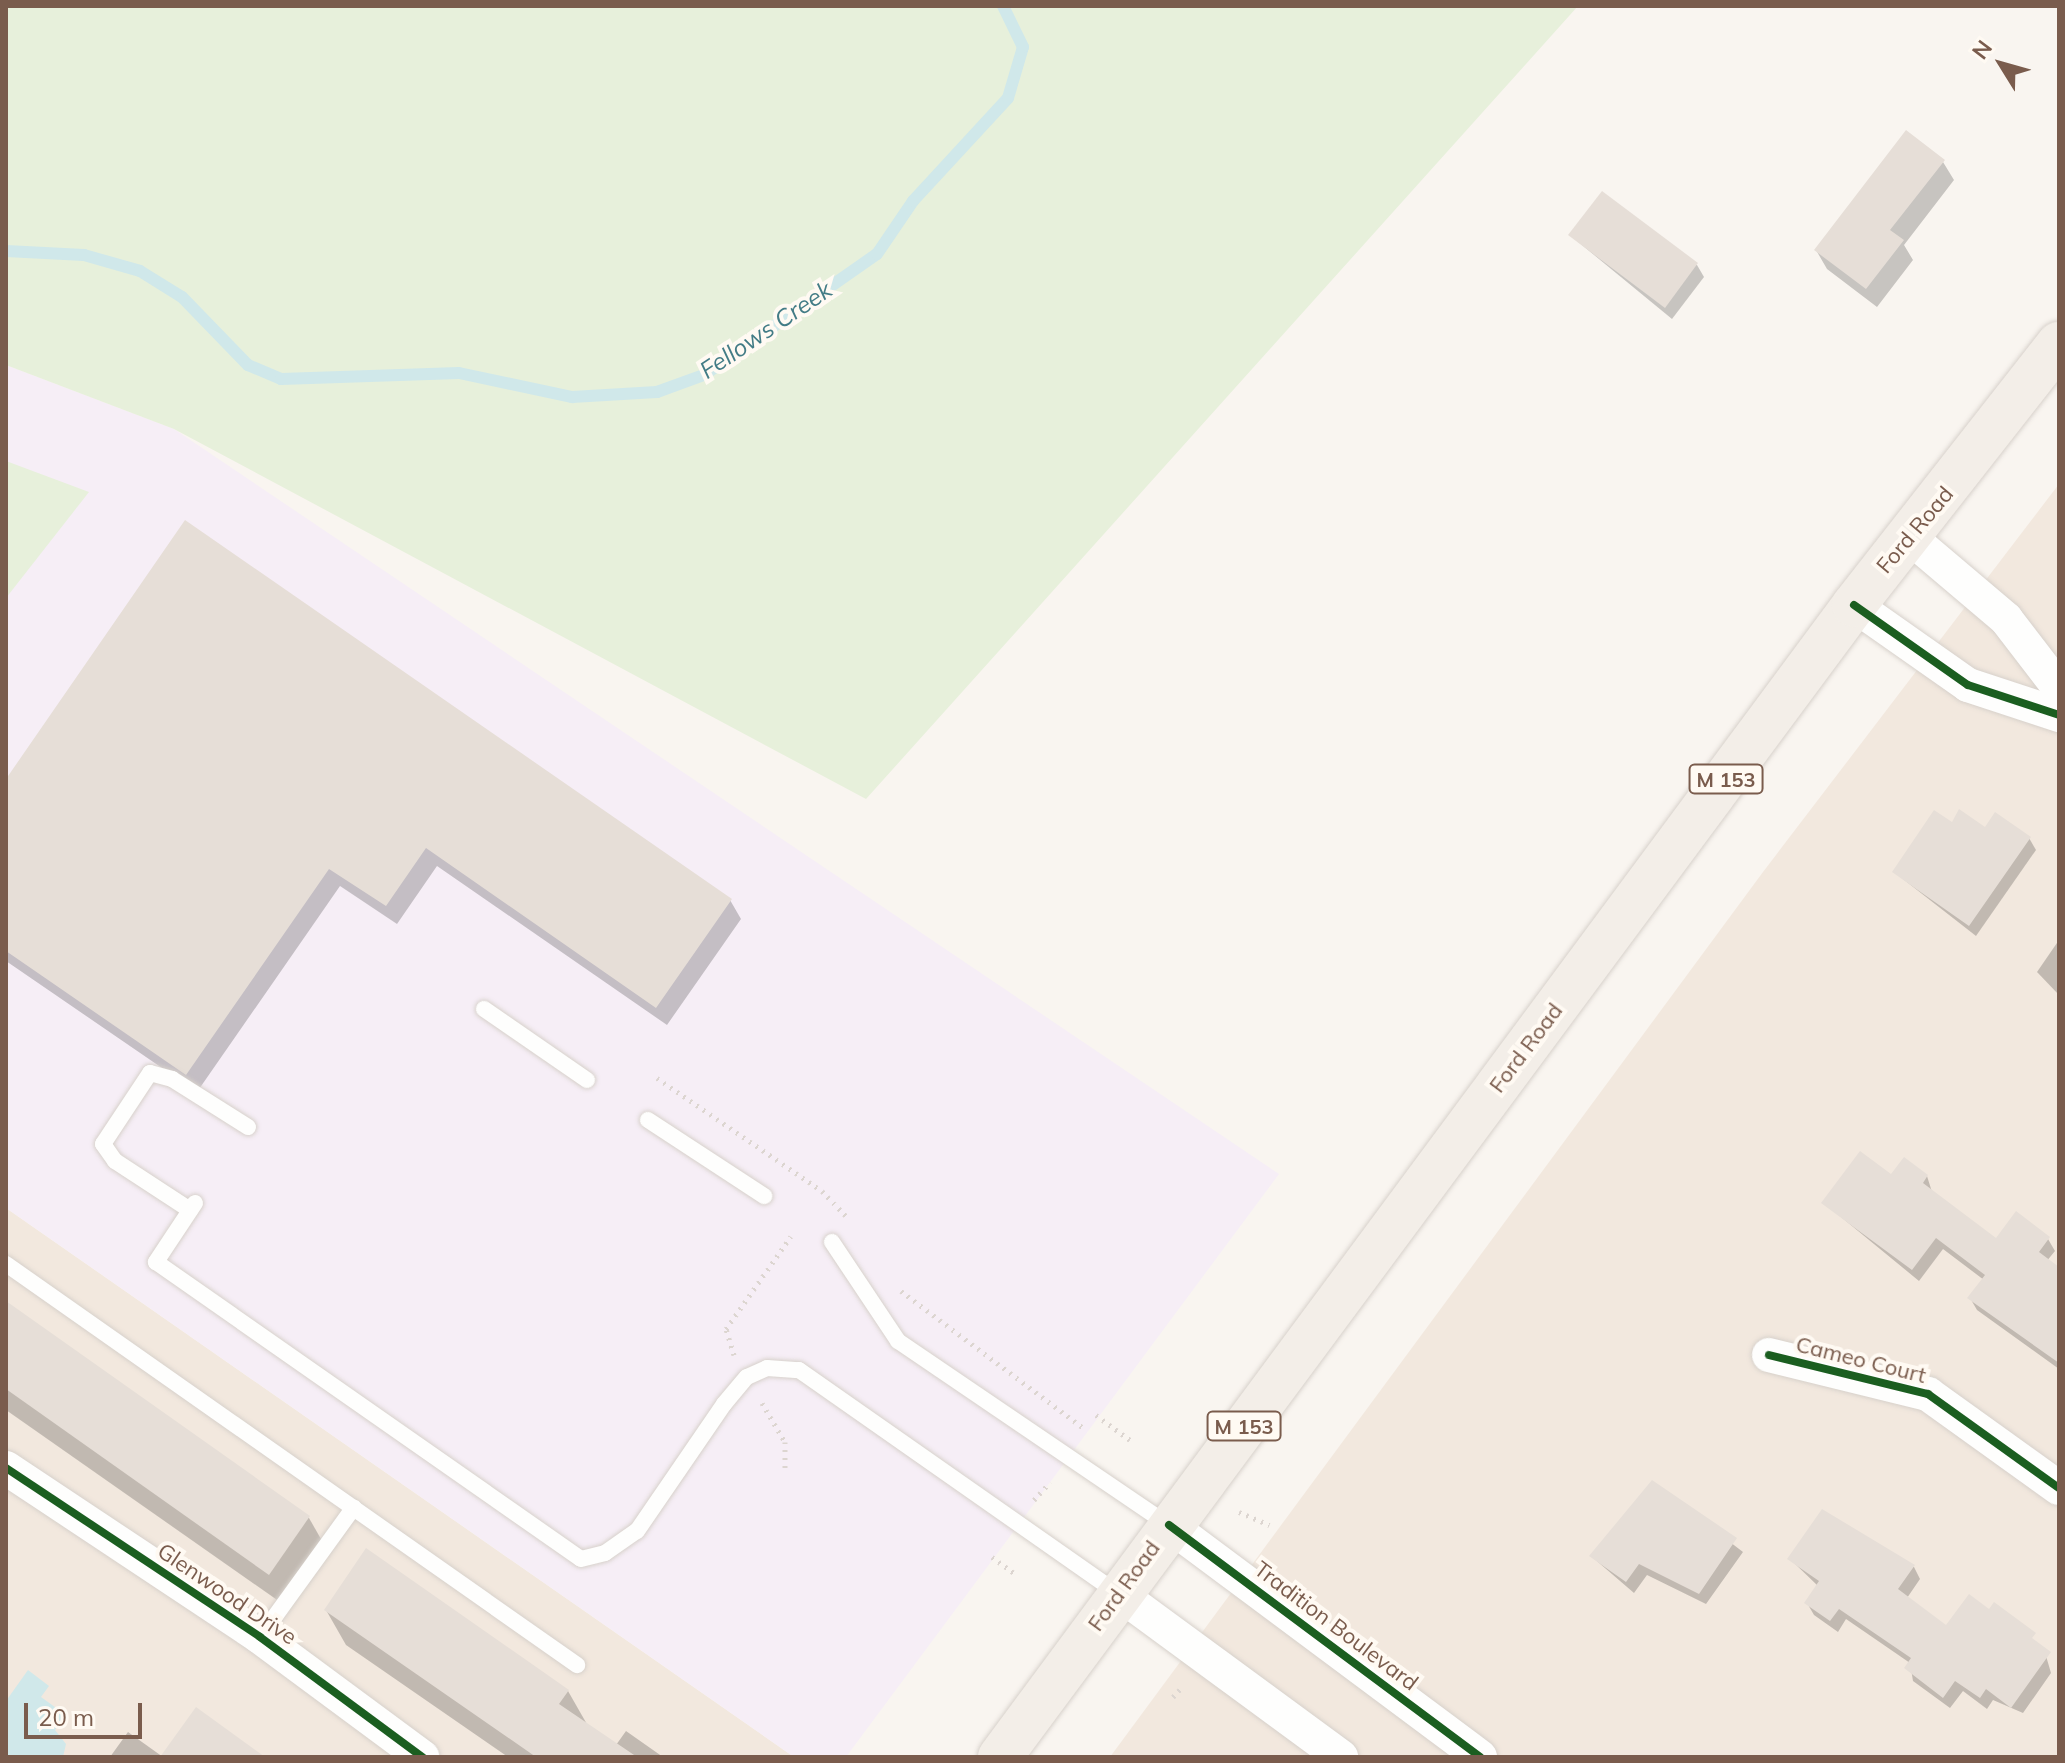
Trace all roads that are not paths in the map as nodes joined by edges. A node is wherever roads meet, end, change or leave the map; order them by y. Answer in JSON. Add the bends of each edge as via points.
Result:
{"nodes":[{"id":1,"x":2059,"y":344,"type":"edge"},
{"id":2,"x":1907,"y":535,"type":"junction"},
{"id":3,"x":1854,"y":605,"type":"junction"},
{"id":4,"x":2059,"y":688,"type":"edge"},
{"id":5,"x":2059,"y":715,"type":"edge"},
{"id":6,"x":484,"y":1009,"type":"dead end"},
{"id":7,"x":587,"y":1080,"type":"dead end"},
{"id":8,"x":648,"y":1120,"type":"dead end"},
{"id":9,"x":248,"y":1127,"type":"dead end"},
{"id":10,"x":764,"y":1196,"type":"dead end"},
{"id":11,"x":832,"y":1242,"type":"dead end"},
{"id":12,"x":6,"y":1264,"type":"edge"},
{"id":13,"x":1769,"y":1355,"type":"dead end"},
{"id":14,"x":6,"y":1468,"type":"edge"},
{"id":15,"x":2059,"y":1488,"type":"edge"},
{"id":16,"x":354,"y":1507,"type":"junction"},
{"id":17,"x":1169,"y":1525,"type":"junction"},
{"id":18,"x":1118,"y":1593,"type":"junction"},
{"id":19,"x":260,"y":1637,"type":"junction"},
{"id":20,"x":577,"y":1665,"type":"dead end"},
{"id":21,"x":422,"y":1757,"type":"edge"},
{"id":22,"x":1000,"y":1757,"type":"edge"},
{"id":23,"x":1341,"y":1757,"type":"edge"},
{"id":24,"x":1480,"y":1757,"type":"edge"}],
"edges":[{"from":1,"to":2,"type":"main road","name":"Ford Road","number":"M 153"},
{"from":2,"to":3,"type":"main road","name":"Ford Road","number":"M 153"},
{"from":2,"to":4,"type":"street","via":[[2006,619]]},
{"from":3,"to":5,"type":"street","via":[[1968,685]]},
{"from":3,"to":17,"type":"main road","name":"Ford Road","number":"M 153"},
{"from":6,"to":7,"type":"lane"},
{"from":8,"to":10,"type":"lane"},
{"from":9,"to":18,"type":"lane","via":[[172,1079],[150,1073],[103,1144],[115,1161],[192,1206],[156,1262],[581,1559],[605,1553],[637,1531],[747,1377],[767,1368],[799,1370]]},
{"from":11,"to":17,"type":"lane","via":[[898,1341]]},
{"from":12,"to":16,"type":"lane"},
{"from":13,"to":15,"type":"street","name":"Cameo Court","via":[[1928,1394]]},
{"from":14,"to":19,"type":"street","name":"Glenwood Drive"},
{"from":16,"to":19,"type":"lane"},
{"from":16,"to":20,"type":"lane"},
{"from":17,"to":18,"type":"main road","name":"Ford Road","number":"M 153"},
{"from":17,"to":24,"type":"street","name":"Tradition Boulevard"},
{"from":18,"to":22,"type":"main road","name":"Ford Road","number":"M 153"},
{"from":18,"to":23,"type":"street"},
{"from":19,"to":21,"type":"street","name":"Glenwood Drive"}]}
